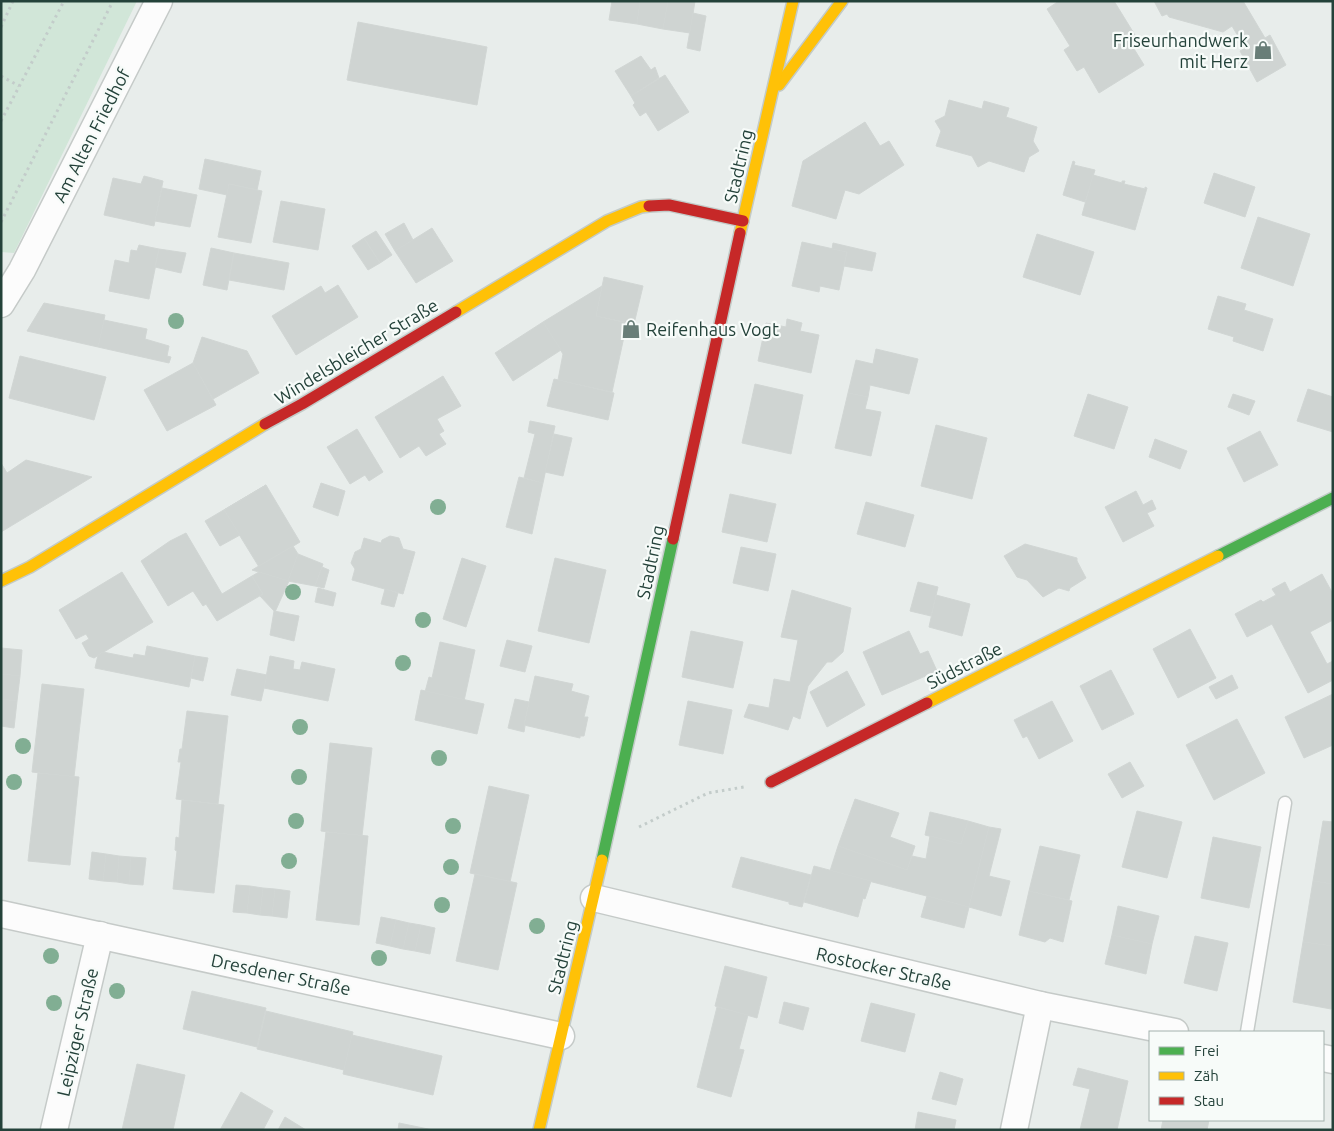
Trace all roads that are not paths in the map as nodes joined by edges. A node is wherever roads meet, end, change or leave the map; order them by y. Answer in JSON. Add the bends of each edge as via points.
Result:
{"nodes":[{"id":1,"x":159,"y":1,"type":"edge"},
{"id":2,"x":794,"y":1,"type":"edge"},
{"id":3,"x":842,"y":1,"type":"edge"},
{"id":4,"x":773,"y":94,"type":"junction"},
{"id":5,"x":743,"y":222,"type":"junction"},
{"id":6,"x":12,"y":268,"type":"edge"},
{"id":7,"x":1,"y":304,"type":"edge"},
{"id":8,"x":1333,"y":498,"type":"edge"},
{"id":9,"x":1,"y":581,"type":"edge"},
{"id":10,"x":771,"y":782,"type":"road end"},
{"id":11,"x":1286,"y":803,"type":"dead end"},
{"id":12,"x":594,"y":898,"type":"junction"},
{"id":13,"x":1,"y":914,"type":"edge"},
{"id":14,"x":100,"y":935,"type":"junction"},
{"id":15,"x":1040,"y":1005,"type":"junction"},
{"id":16,"x":1170,"y":1031,"type":"edge"},
{"id":17,"x":1247,"y":1031,"type":"edge"},
{"id":18,"x":561,"y":1036,"type":"junction"},
{"id":19,"x":54,"y":1130,"type":"edge"},
{"id":20,"x":538,"y":1130,"type":"edge"},
{"id":21,"x":1014,"y":1130,"type":"edge"}],
"edges":[{"from":1,"to":6,"type":"street","name":"Am Alten Friedhof"},
{"from":2,"to":4,"type":"street","name":"Stadtring"},
{"from":3,"to":4,"type":"street"},
{"from":4,"to":5,"type":"street","name":"Stadtring"},
{"from":5,"to":9,"type":"street","name":"Windelsbleicher Straße","via":[[669,206],[641,207],[607,221],[38,562]]},
{"from":5,"to":12,"type":"street","name":"Stadtring"},
{"from":6,"to":7,"type":"street","name":"Am Alten Friedhof"},
{"from":8,"to":10,"type":"street","name":"Südstraße"},
{"from":11,"to":17,"type":"lane"},
{"from":12,"to":15,"type":"street","name":"Rostocker Straße"},
{"from":12,"to":18,"type":"street","name":"Stadtring"},
{"from":13,"to":14,"type":"street","name":"Dresdener Straße"},
{"from":14,"to":18,"type":"street","name":"Dresdener Straße"},
{"from":14,"to":19,"type":"street","name":"Leipziger Straße"},
{"from":15,"to":16,"type":"street","name":"Rostocker Straße"},
{"from":15,"to":21,"type":"street"},
{"from":18,"to":20,"type":"street","name":"Stadtring"}]}
